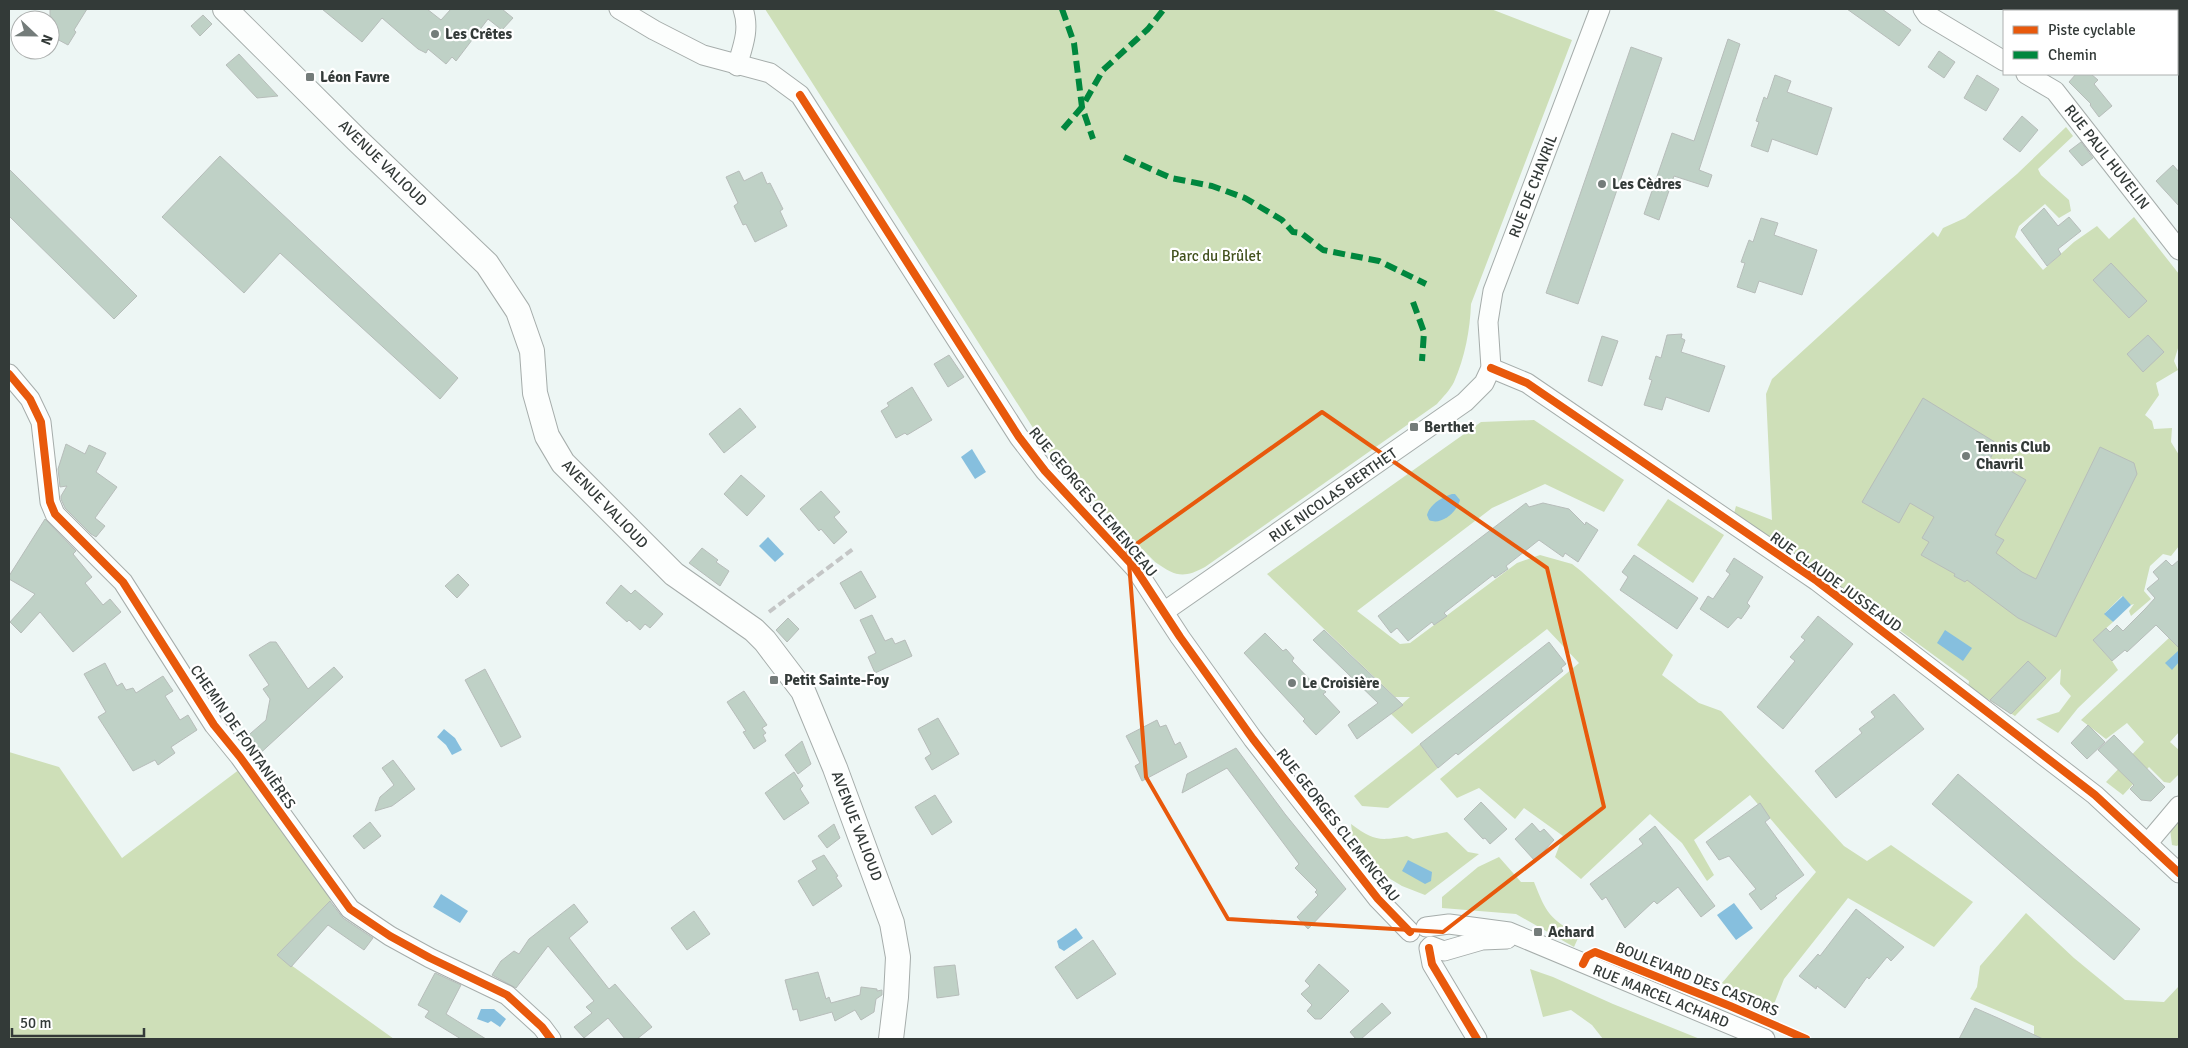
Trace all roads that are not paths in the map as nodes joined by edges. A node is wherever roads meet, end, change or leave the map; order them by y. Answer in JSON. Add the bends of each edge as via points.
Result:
{"nodes":[{"id":1,"x":225,"y":9,"type":"edge"},
{"id":2,"x":619,"y":9,"type":"edge"},
{"id":3,"x":743,"y":9,"type":"edge"},
{"id":4,"x":1600,"y":9,"type":"edge"},
{"id":5,"x":1923,"y":9,"type":"edge"},
{"id":6,"x":2003,"y":60,"type":"edge"},
{"id":7,"x":737,"y":66,"type":"junction"},
{"id":8,"x":2028,"y":75,"type":"edge"},
{"id":9,"x":2179,"y":250,"type":"edge"},
{"id":10,"x":1491,"y":368,"type":"junction"},
{"id":11,"x":9,"y":374,"type":"edge"},
{"id":12,"x":1165,"y":611,"type":"junction"},
{"id":13,"x":2179,"y":806,"type":"edge"},
{"id":14,"x":2147,"y":844,"type":"junction"},
{"id":15,"x":2179,"y":873,"type":"edge"},
{"id":16,"x":1418,"y":929,"type":"junction"},
{"id":17,"x":1529,"y":942,"type":"junction"},
{"id":18,"x":1430,"y":947,"type":"junction"},
{"id":19,"x":551,"y":1039,"type":"edge"},
{"id":20,"x":891,"y":1039,"type":"edge"},
{"id":21,"x":1477,"y":1039,"type":"edge"},
{"id":22,"x":1765,"y":1039,"type":"edge"}],
"edges":[{"from":1,"to":20,"type":"main road","name":"AVENUE VALIOUD","via":[[487,264],[518,311],[532,351],[536,393],[546,436],[563,463],[674,574],[766,641],[803,691],[892,923],[898,956]]},
{"from":2,"to":7,"type":"street","name":"RUE GEORGES CLEMENCEAU","via":[[687,48]]},
{"from":3,"to":7,"type":"street","via":[[747,21],[746,36]]},
{"from":4,"to":10,"type":"street","name":"RUE DE CHAVRIL","via":[[1493,291],[1488,322]]},
{"from":5,"to":6,"type":"street"},
{"from":7,"to":12,"type":"street","name":"RUE GEORGES CLEMENCEAU","via":[[770,73],[800,95],[1019,437],[1045,471],[1135,568]]},
{"from":8,"to":9,"type":"street","name":"RUE PAUL HUVELIN","via":[[2055,91]]},
{"from":10,"to":12,"type":"street","name":"RUE NICOLAS BERTHET","via":[[1484,383],[1465,402]]},
{"from":10,"to":14,"type":"street","name":"RUE CLAUDE JUSSEAUD","via":[[1527,383],[1817,581],[2095,795]]},
{"from":11,"to":19,"type":"street","name":"CHEMIN DE FONTANIÈRES","via":[[30,399],[41,422],[50,502],[55,514],[123,582],[214,724],[350,909],[430,958],[507,995]]},
{"from":12,"to":16,"type":"street","name":"RUE GEORGES CLEMENCEAU","via":[[1253,739],[1378,899]]},
{"from":13,"to":14,"type":"street"},
{"from":14,"to":15,"type":"street","name":"RUE CLAUDE JUSSEAUD"},
{"from":16,"to":17,"type":"street","name":"RUE MARCEL ACHARD","via":[[1449,924],[1482,927],[1509,932]]},
{"from":16,"to":18,"type":"street","name":"RUE GEORGES CLEMENCEAU","via":[[1409,943],[1422,951]]},
{"from":17,"to":18,"type":"street","name":"RUE MARCEL ACHARD","via":[[1482,940],[1444,951]]},
{"from":17,"to":22,"type":"street","name":"RUE MARCEL ACHARD"},
{"from":18,"to":21,"type":"street","via":[[1432,964]]}]}
